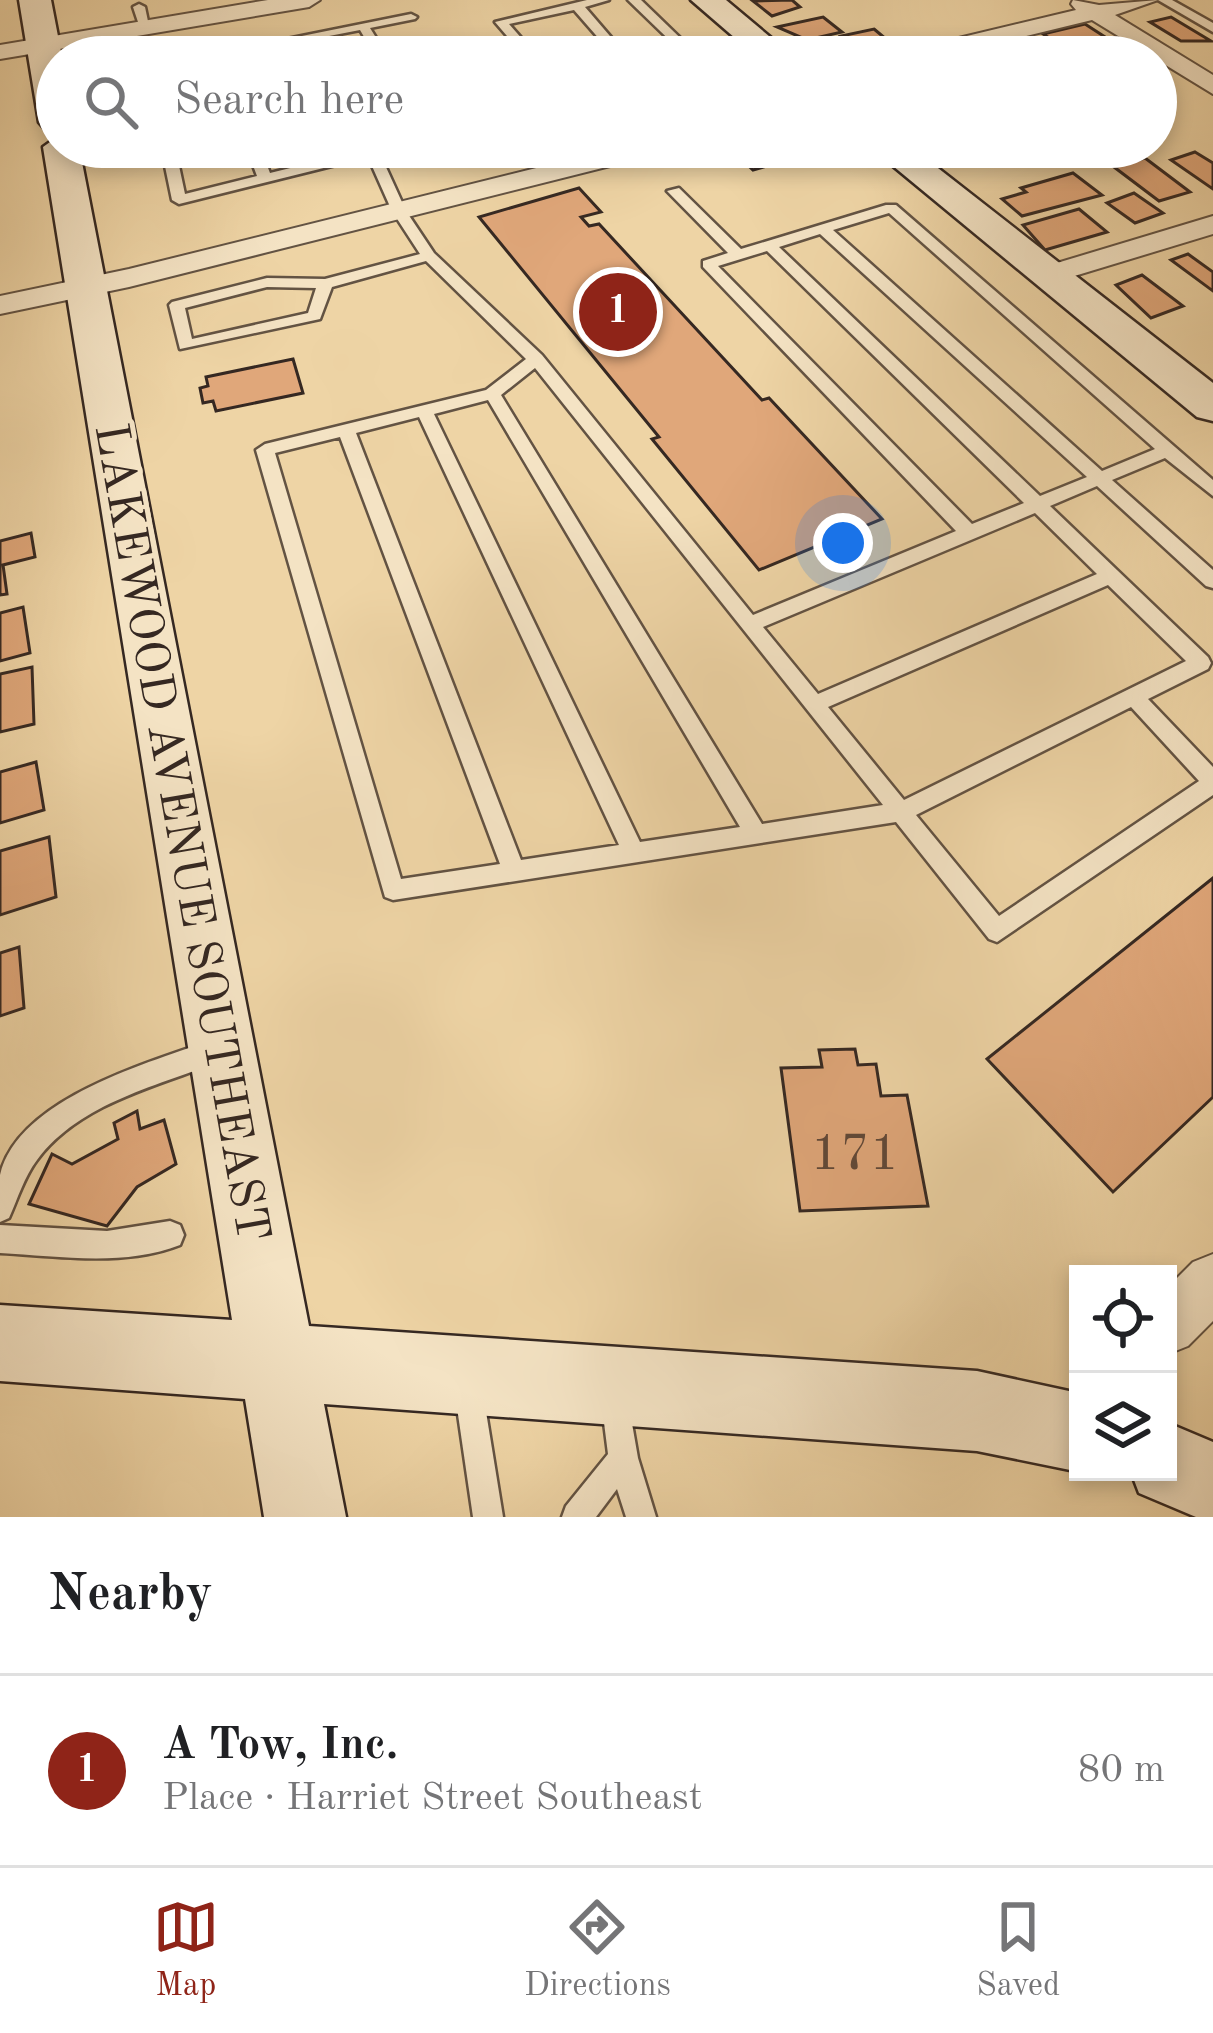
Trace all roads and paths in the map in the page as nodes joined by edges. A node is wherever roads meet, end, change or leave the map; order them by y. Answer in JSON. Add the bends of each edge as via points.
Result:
{"nodes":[{"id":1,"x":35,"y":0,"type":"edge"},
{"id":2,"x":309,"y":0,"type":"edge"},
{"id":3,"x":603,"y":0,"type":"edge"},
{"id":4,"x":634,"y":0,"type":"edge"},
{"id":5,"x":707,"y":0,"type":"edge"},
{"id":6,"x":1147,"y":0,"type":"edge"},
{"id":7,"x":1164,"y":0,"type":"edge"},
{"id":8,"x":243,"y":5,"type":"edge"},
{"id":9,"x":577,"y":6,"type":"junction"},
{"id":10,"x":1086,"y":6,"type":"edge"},
{"id":11,"x":411,"y":17,"type":"dead end"},
{"id":12,"x":363,"y":26,"type":"junction"},
{"id":13,"x":1213,"y":28,"type":"edge"},
{"id":14,"x":41,"y":36,"type":"edge"},
{"id":15,"x":75,"y":36,"type":"edge"},
{"id":16,"x":308,"y":36,"type":"edge"},
{"id":17,"x":369,"y":36,"type":"edge"},
{"id":18,"x":513,"y":36,"type":"edge"},
{"id":19,"x":603,"y":36,"type":"edge"},
{"id":20,"x":672,"y":36,"type":"edge"},
{"id":21,"x":751,"y":36,"type":"edge"},
{"id":22,"x":982,"y":36,"type":"edge"},
{"id":23,"x":1134,"y":36,"type":"edge"},
{"id":24,"x":36,"y":46,"type":"edge"},
{"id":25,"x":0,"y":52,"type":"edge"},
{"id":26,"x":1177,"y":63,"type":"edge"},
{"id":27,"x":1213,"y":86,"type":"edge"},
{"id":28,"x":66,"y":168,"type":"edge"},
{"id":29,"x":172,"y":168,"type":"edge"},
{"id":30,"x":261,"y":168,"type":"edge"},
{"id":31,"x":309,"y":168,"type":"edge"},
{"id":32,"x":379,"y":168,"type":"edge"},
{"id":33,"x":570,"y":168,"type":"edge"},
{"id":34,"x":915,"y":168,"type":"edge"},
{"id":35,"x":265,"y":179,"type":"junction"},
{"id":36,"x":674,"y":191,"type":"dead end"},
{"id":37,"x":399,"y":211,"type":"junction"},
{"id":38,"x":1213,"y":225,"type":"edge"},
{"id":39,"x":823,"y":229,"type":"junction"},
{"id":40,"x":769,"y":245,"type":"junction"},
{"id":41,"x":738,"y":255,"type":"junction"},
{"id":42,"x":429,"y":256,"type":"junction"},
{"id":43,"x":1048,"y":275,"type":"junction"},
{"id":44,"x":325,"y":284,"type":"junction"},
{"id":45,"x":87,"y":286,"type":"junction"},
{"id":46,"x":0,"y":305,"type":"edge"},
{"id":47,"x":536,"y":359,"type":"junction"},
{"id":48,"x":492,"y":394,"type":"junction"},
{"id":49,"x":1213,"y":406,"type":"edge"},
{"id":50,"x":424,"y":410,"type":"junction"},
{"id":51,"x":346,"y":430,"type":"junction"},
{"id":52,"x":1168,"y":450,"type":"junction"},
{"id":53,"x":1099,"y":478,"type":"junction"},
{"id":54,"x":1213,"y":490,"type":"edge"},
{"id":55,"x":1038,"y":505,"type":"junction"},
{"id":56,"x":969,"y":533,"type":"junction"},
{"id":57,"x":1111,"y":576,"type":"junction"},
{"id":58,"x":1213,"y":581,"type":"edge"},
{"id":59,"x":750,"y":624,"type":"junction"},
{"id":60,"x":1133,"y":696,"type":"junction"},
{"id":61,"x":814,"y":704,"type":"junction"},
{"id":62,"x":1213,"y":782,"type":"edge"},
{"id":63,"x":901,"y":812,"type":"junction"},
{"id":64,"x":756,"y":834,"type":"junction"},
{"id":65,"x":634,"y":853,"type":"junction"},
{"id":66,"x":514,"y":871,"type":"junction"},
{"id":67,"x":222,"y":1048,"type":"junction"},
{"id":68,"x":0,"y":1209,"type":"edge"},
{"id":69,"x":170,"y":1234,"type":"dead end"},
{"id":70,"x":0,"y":1239,"type":"edge"},
{"id":71,"x":1213,"y":1282,"type":"edge"},
{"id":72,"x":1177,"y":1317,"type":"edge"},
{"id":73,"x":0,"y":1343,"type":"edge"},
{"id":74,"x":277,"y":1362,"type":"junction"},
{"id":75,"x":466,"y":1376,"type":"junction"},
{"id":76,"x":619,"y":1422,"type":"junction"},
{"id":77,"x":1069,"y":1431,"type":"edge"},
{"id":78,"x":1177,"y":1468,"type":"edge"},
{"id":79,"x":1213,"y":1483,"type":"edge"},
{"id":80,"x":305,"y":1517,"type":"edge"},
{"id":81,"x":488,"y":1517,"type":"edge"},
{"id":82,"x":577,"y":1517,"type":"edge"},
{"id":83,"x":641,"y":1517,"type":"edge"}],
"edges":[{"from":1,"to":14,"type":"street"},
{"from":2,"to":8,"type":"street"},
{"from":3,"to":9,"type":"lane"},
{"from":4,"to":20,"type":"lane"},
{"from":5,"to":21,"type":"street"},
{"from":6,"to":10,"type":"street"},
{"from":7,"to":13,"type":"lane"},
{"from":8,"to":15,"type":"street","via":[[143,17]]},
{"from":9,"to":18,"type":"lane","via":[[501,22]]},
{"from":9,"to":19,"type":"lane"},
{"from":10,"to":22,"type":"street"},
{"from":10,"to":23,"type":"street"},
{"from":11,"to":12,"type":"lane"},
{"from":12,"to":16,"type":"lane"},
{"from":12,"to":17,"type":"lane"},
{"from":24,"to":25,"type":"street"},
{"from":26,"to":27,"type":"street"},
{"from":28,"to":45,"type":"street","name":"LAKEWOOD AVENUE SOUTHEAST"},
{"from":29,"to":35,"type":"lane","via":[[179,200]]},
{"from":30,"to":35,"type":"lane"},
{"from":31,"to":35,"type":"lane"},
{"from":32,"to":37,"type":"lane"},
{"from":33,"to":37,"type":"street"},
{"from":34,"to":43,"type":"street"},
{"from":36,"to":41,"type":"lane"},
{"from":37,"to":42,"type":"lane"},
{"from":37,"to":45,"type":"street"},
{"from":38,"to":43,"type":"street"},
{"from":39,"to":40,"type":"lane"},
{"from":39,"to":52,"type":"lane","via":[[891,208]]},
{"from":39,"to":53,"type":"lane"},
{"from":40,"to":41,"type":"lane"},
{"from":40,"to":55,"type":"lane"},
{"from":41,"to":56,"type":"lane","via":[[708,264]]},
{"from":42,"to":44,"type":"lane"},
{"from":42,"to":47,"type":"lane"},
{"from":43,"to":49,"type":"street"},
{"from":44,"to":44,"type":"lane","via":[[267,282],[177,305],[186,345],[315,316]]},
{"from":45,"to":46,"type":"street"},
{"from":45,"to":67,"type":"street","name":"LAKEWOOD AVENUE SOUTHEAST"},
{"from":47,"to":48,"type":"lane"},
{"from":47,"to":59,"type":"lane"},
{"from":48,"to":50,"type":"lane"},
{"from":48,"to":64,"type":"lane"},
{"from":50,"to":51,"type":"lane"},
{"from":50,"to":65,"type":"lane"},
{"from":51,"to":66,"type":"lane"},
{"from":51,"to":66,"type":"lane","via":[[265,450],[393,890]]},
{"from":52,"to":53,"type":"lane"},
{"from":52,"to":54,"type":"lane"},
{"from":53,"to":55,"type":"lane"},
{"from":53,"to":58,"type":"lane"},
{"from":55,"to":56,"type":"lane"},
{"from":55,"to":57,"type":"lane"},
{"from":56,"to":59,"type":"lane"},
{"from":57,"to":60,"type":"lane","via":[[1201,663]]},
{"from":57,"to":61,"type":"lane"},
{"from":59,"to":61,"type":"lane"},
{"from":60,"to":62,"type":"lane"},
{"from":60,"to":63,"type":"lane"},
{"from":61,"to":63,"type":"lane"},
{"from":62,"to":63,"type":"lane","via":[[997,931]]},
{"from":63,"to":64,"type":"lane"},
{"from":64,"to":65,"type":"lane"},
{"from":65,"to":66,"type":"lane"},
{"from":67,"to":68,"type":"lane","via":[[58,1123],[32,1144]]},
{"from":67,"to":74,"type":"street","name":"LAKEWOOD AVENUE SOUTHEAST"},
{"from":69,"to":70,"type":"lane","via":[[109,1245]]},
{"from":71,"to":72,"type":"street"},
{"from":73,"to":74,"type":"street"},
{"from":74,"to":75,"type":"street"},
{"from":74,"to":80,"type":"street","name":"LAKEWOOD AVENUE SOUTHEAST"},
{"from":75,"to":76,"type":"street"},
{"from":75,"to":81,"type":"lane"},
{"from":76,"to":77,"type":"street","via":[[977,1411]]},
{"from":76,"to":82,"type":"lane"},
{"from":76,"to":83,"type":"lane"},
{"from":78,"to":79,"type":"street"}]}
